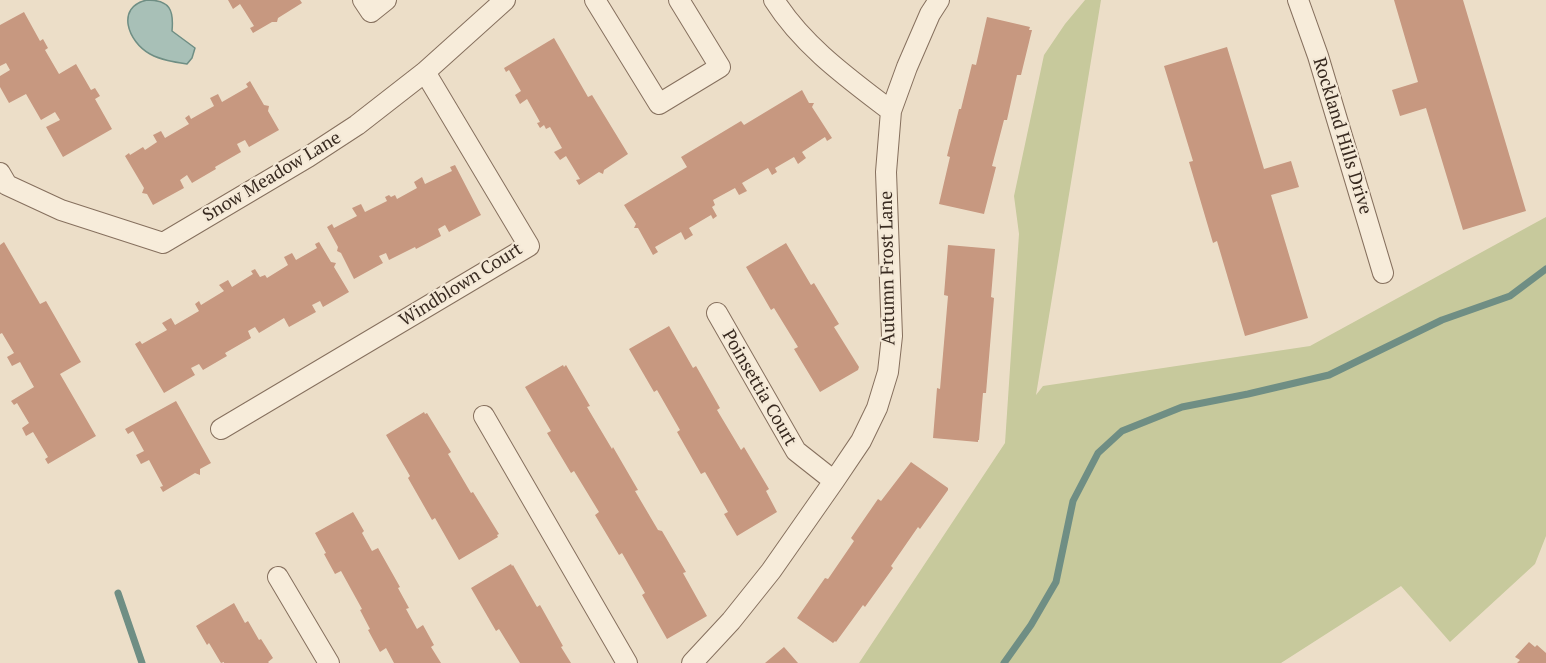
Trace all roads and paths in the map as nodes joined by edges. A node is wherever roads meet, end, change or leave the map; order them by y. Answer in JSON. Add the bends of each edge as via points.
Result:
{"nodes":[{"id":1,"x":363,"y":0,"type":"edge"},
{"id":2,"x":386,"y":0,"type":"edge"},
{"id":3,"x":505,"y":0,"type":"edge"},
{"id":4,"x":679,"y":0,"type":"edge"},
{"id":5,"x":774,"y":0,"type":"edge"},
{"id":6,"x":939,"y":0,"type":"edge"},
{"id":7,"x":1298,"y":0,"type":"edge"},
{"id":8,"x":598,"y":1,"type":"edge"},
{"id":9,"x":424,"y":72,"type":"junction"},
{"id":10,"x":891,"y":111,"type":"junction"},
{"id":11,"x":2,"y":182,"type":"edge"},
{"id":12,"x":1383,"y":273,"type":"dead end"},
{"id":13,"x":717,"y":313,"type":"dead end"},
{"id":14,"x":484,"y":416,"type":"dead end"},
{"id":15,"x":221,"y":429,"type":"dead end"},
{"id":16,"x":834,"y":481,"type":"junction"},
{"id":17,"x":278,"y":577,"type":"dead end"},
{"id":18,"x":329,"y":663,"type":"edge"},
{"id":19,"x":627,"y":663,"type":"edge"},
{"id":20,"x":692,"y":663,"type":"edge"}],
"edges":[{"from":1,"to":2,"type":"street","via":[[371,12]]},
{"from":3,"to":9,"type":"street","name":"Snow Meadow Lane"},
{"from":4,"to":8,"type":"street","via":[[720,67],[659,104]]},
{"from":5,"to":10,"type":"street","via":[[806,41]]},
{"from":6,"to":10,"type":"street","name":"Autumn Frost Lane"},
{"from":7,"to":12,"type":"street","name":"Rockland Hills Drive"},
{"from":9,"to":11,"type":"street","name":"Snow Meadow Lane","via":[[328,145],[164,243],[61,210]]},
{"from":9,"to":15,"type":"street","name":"Windblown Court","via":[[529,246]]},
{"from":10,"to":16,"type":"street","name":"Autumn Frost Lane","via":[[886,172],[892,336],[888,372],[861,441]]},
{"from":13,"to":16,"type":"street","name":"Poinsettia Court","via":[[796,451]]},
{"from":14,"to":19,"type":"street"},
{"from":16,"to":20,"type":"street","name":"Autumn Frost Lane","via":[[764,579]]},
{"from":17,"to":18,"type":"street"}]}
